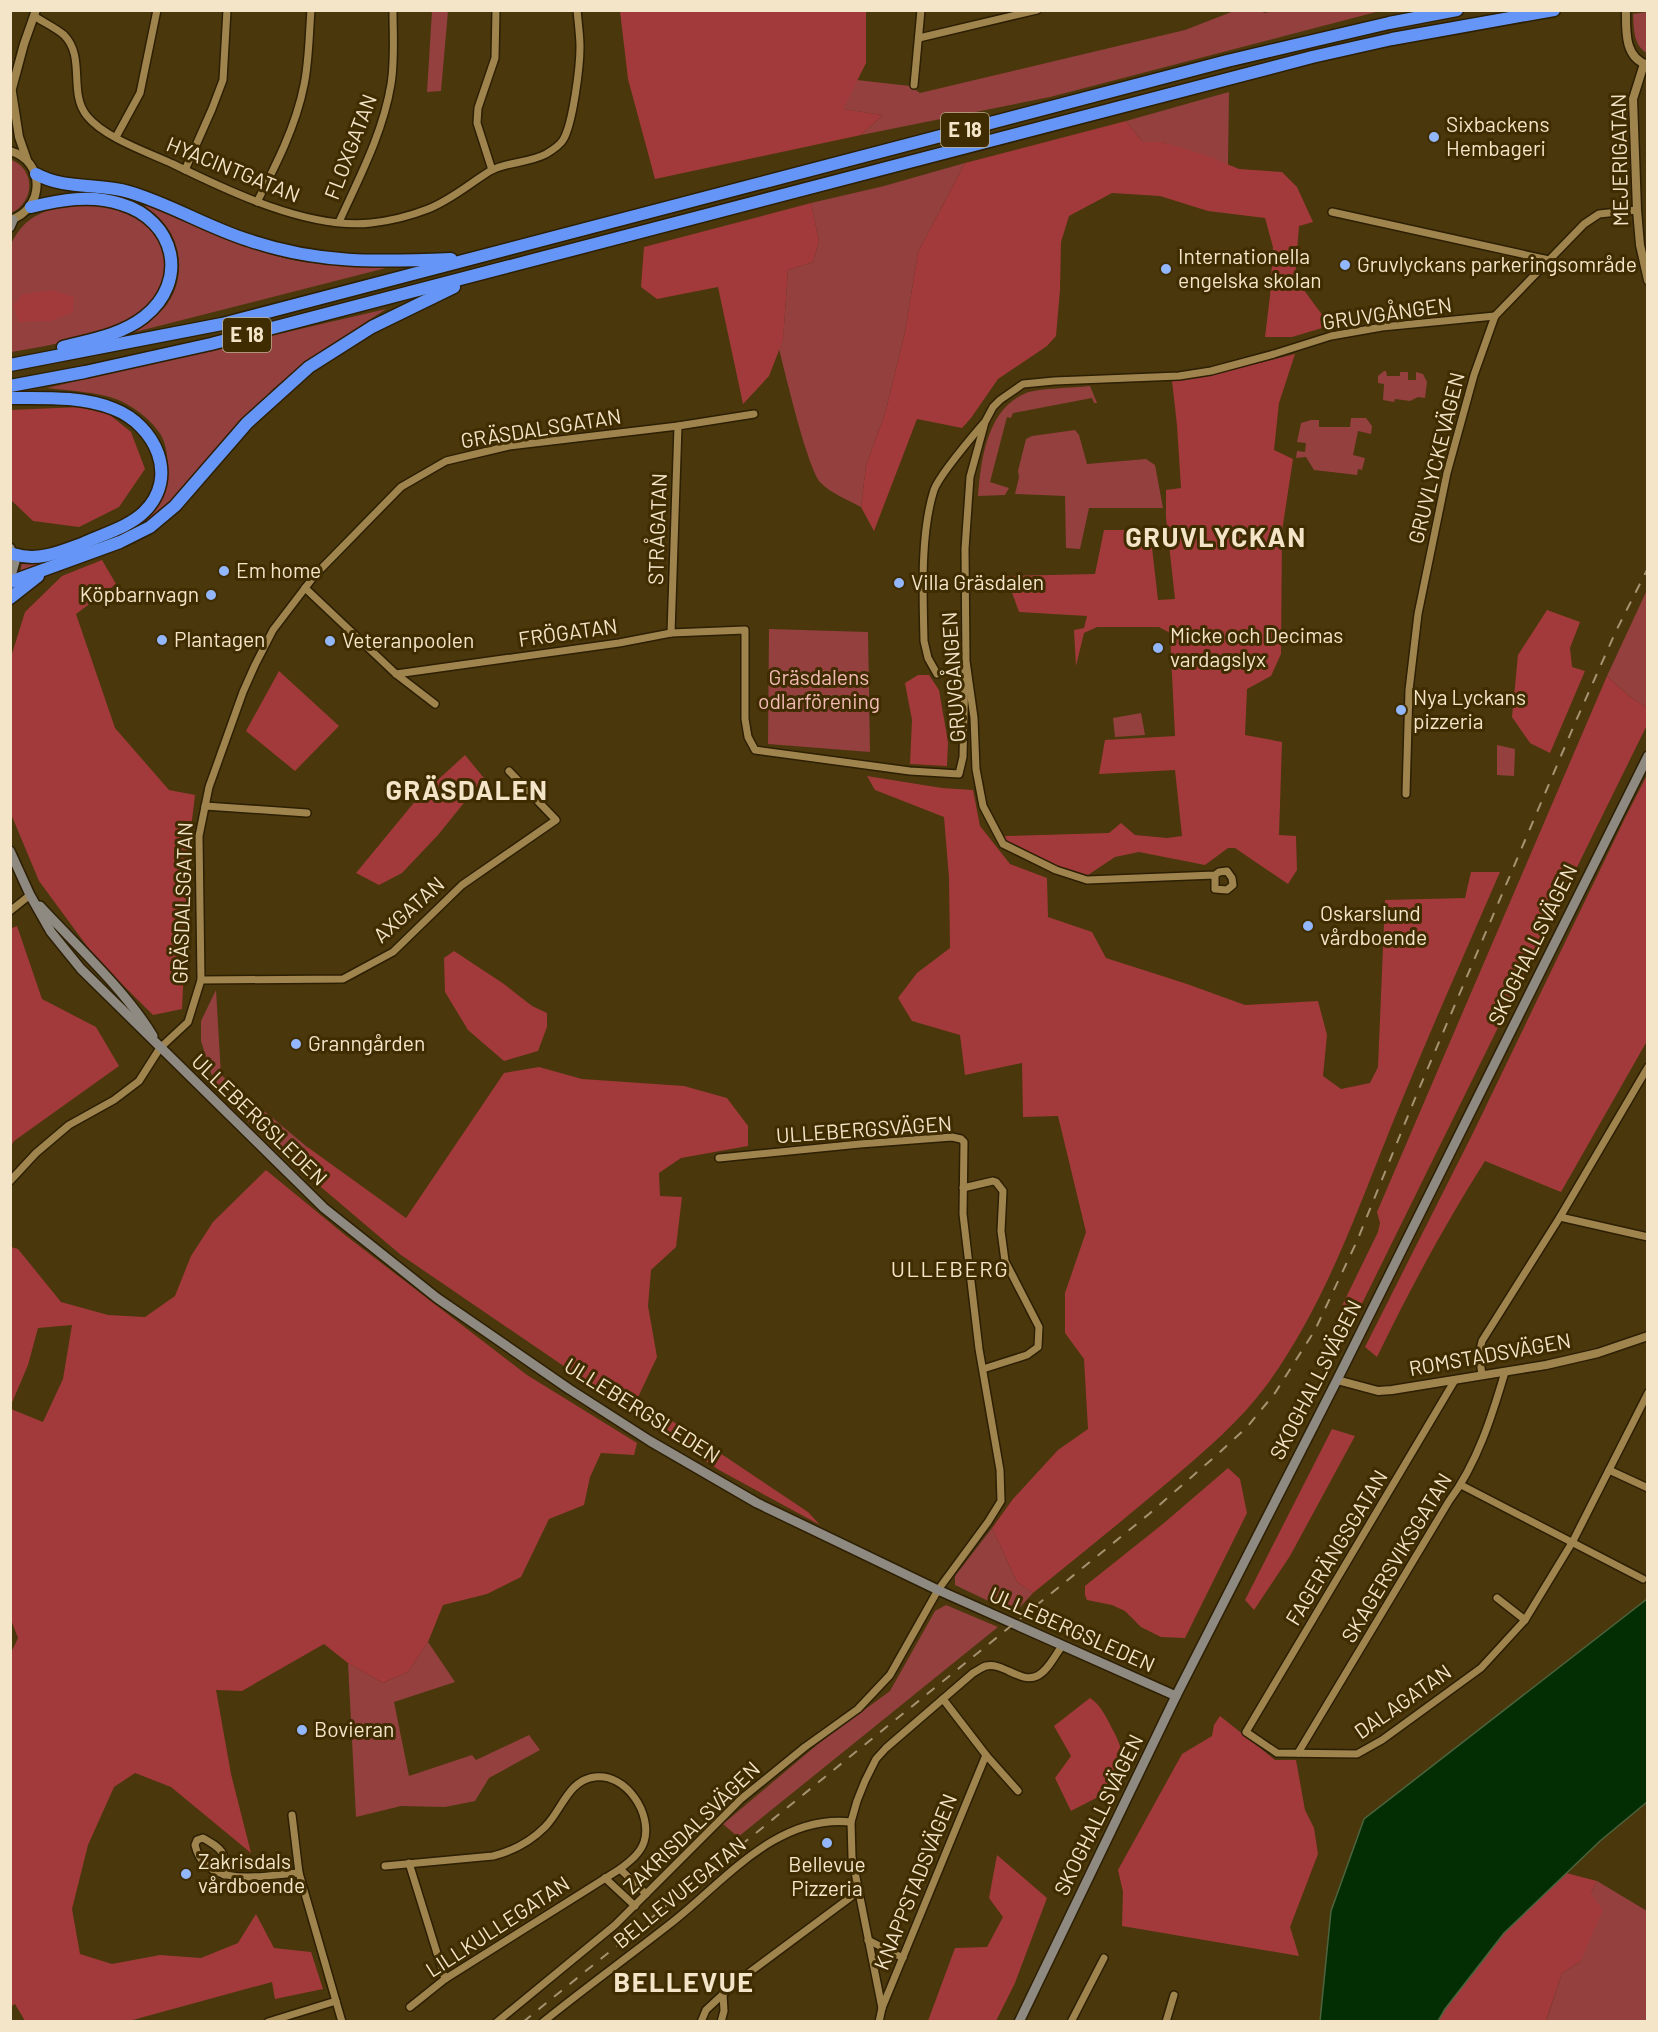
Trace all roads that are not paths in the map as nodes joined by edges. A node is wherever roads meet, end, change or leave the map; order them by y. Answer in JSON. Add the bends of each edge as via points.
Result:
{"nodes":[{"id":1,"x":227,"y":10,"type":"edge"},
{"id":2,"x":311,"y":10,"type":"edge"},
{"id":3,"x":393,"y":10,"type":"edge"},
{"id":4,"x":496,"y":10,"type":"edge"},
{"id":5,"x":576,"y":10,"type":"edge"},
{"id":6,"x":921,"y":10,"type":"edge"},
{"id":7,"x":1037,"y":10,"type":"edge"},
{"id":8,"x":1457,"y":10,"type":"edge"},
{"id":9,"x":1554,"y":10,"type":"edge"},
{"id":10,"x":1626,"y":10,"type":"edge"},
{"id":11,"x":156,"y":11,"type":"edge"},
{"id":12,"x":35,"y":13,"type":"edge"},
{"id":13,"x":920,"y":38,"type":"junction"},
{"id":14,"x":1646,"y":65,"type":"edge"},
{"id":15,"x":914,"y":85,"type":"dead end"},
{"id":16,"x":11,"y":94,"type":"edge"},
{"id":17,"x":116,"y":137,"type":"junction"},
{"id":18,"x":10,"y":151,"type":"edge"},
{"id":19,"x":27,"y":160,"type":"junction"},
{"id":20,"x":185,"y":170,"type":"junction"},
{"id":21,"x":492,"y":170,"type":"junction"},
{"id":22,"x":36,"y":174,"type":"junction"},
{"id":23,"x":257,"y":202,"type":"junction"},
{"id":24,"x":30,"y":207,"type":"junction"},
{"id":25,"x":1637,"y":210,"type":"junction"},
{"id":26,"x":1332,"y":212,"type":"dead end"},
{"id":27,"x":339,"y":222,"type":"junction"},
{"id":28,"x":11,"y":223,"type":"edge"},
{"id":29,"x":476,"y":257,"type":"junction"},
{"id":30,"x":1549,"y":260,"type":"junction"},
{"id":31,"x":482,"y":274,"type":"junction"},
{"id":32,"x":1647,"y":280,"type":"edge"},
{"id":33,"x":1495,"y":316,"type":"junction"},
{"id":34,"x":10,"y":362,"type":"edge"},
{"id":35,"x":10,"y":386,"type":"edge"},
{"id":36,"x":10,"y":398,"type":"edge"},
{"id":37,"x":754,"y":414,"type":"dead end"},
{"id":38,"x":985,"y":422,"type":"junction"},
{"id":39,"x":678,"y":426,"type":"junction"},
{"id":40,"x":12,"y":551,"type":"edge"},
{"id":41,"x":50,"y":568,"type":"junction"},
{"id":42,"x":10,"y":581,"type":"edge"},
{"id":43,"x":305,"y":588,"type":"junction"},
{"id":44,"x":10,"y":598,"type":"edge"},
{"id":45,"x":671,"y":633,"type":"junction"},
{"id":46,"x":966,"y":661,"type":"junction"},
{"id":47,"x":396,"y":674,"type":"junction"},
{"id":48,"x":937,"y":674,"type":"dead end"},
{"id":49,"x":435,"y":704,"type":"dead end"},
{"id":50,"x":1647,"y":756,"type":"edge"},
{"id":51,"x":509,"y":771,"type":"dead end"},
{"id":52,"x":1406,"y":794,"type":"dead end"},
{"id":53,"x":205,"y":806,"type":"junction"},
{"id":54,"x":307,"y":813,"type":"dead end"},
{"id":55,"x":10,"y":851,"type":"edge"},
{"id":56,"x":1215,"y":875,"type":"dead end"},
{"id":57,"x":30,"y":895,"type":"junction"},
{"id":58,"x":10,"y":911,"type":"edge"},
{"id":59,"x":201,"y":980,"type":"junction"},
{"id":60,"x":160,"y":1048,"type":"junction"},
{"id":61,"x":1647,"y":1067,"type":"edge"},
{"id":62,"x":719,"y":1158,"type":"dead end"},
{"id":63,"x":10,"y":1181,"type":"edge"},
{"id":64,"x":963,"y":1188,"type":"junction"},
{"id":65,"x":1560,"y":1217,"type":"junction"},
{"id":66,"x":1647,"y":1237,"type":"edge"},
{"id":67,"x":1647,"y":1336,"type":"edge"},
{"id":68,"x":983,"y":1369,"type":"junction"},
{"id":69,"x":1504,"y":1372,"type":"junction"},
{"id":70,"x":1482,"y":1375,"type":"junction"},
{"id":71,"x":1337,"y":1380,"type":"junction"},
{"id":72,"x":1455,"y":1380,"type":"junction"},
{"id":73,"x":1647,"y":1393,"type":"edge"},
{"id":74,"x":1609,"y":1470,"type":"junction"},
{"id":75,"x":1461,"y":1485,"type":"junction"},
{"id":76,"x":1647,"y":1488,"type":"edge"},
{"id":77,"x":1573,"y":1541,"type":"junction"},
{"id":78,"x":1642,"y":1579,"type":"dead end"},
{"id":79,"x":938,"y":1590,"type":"junction"},
{"id":80,"x":1497,"y":1598,"type":"dead end"},
{"id":81,"x":1525,"y":1620,"type":"junction"},
{"id":82,"x":1062,"y":1646,"type":"junction"},
{"id":83,"x":1176,"y":1696,"type":"junction"},
{"id":84,"x":942,"y":1699,"type":"junction"},
{"id":85,"x":1246,"y":1732,"type":"joint"},
{"id":86,"x":1298,"y":1753,"type":"junction"},
{"id":87,"x":986,"y":1755,"type":"junction"},
{"id":88,"x":1018,"y":1791,"type":"dead end"},
{"id":89,"x":292,"y":1815,"type":"dead end"},
{"id":90,"x":851,"y":1822,"type":"junction"},
{"id":91,"x":409,"y":1863,"type":"junction"},
{"id":92,"x":385,"y":1866,"type":"dead end"},
{"id":93,"x":620,"y":1869,"type":"junction"},
{"id":94,"x":298,"y":1873,"type":"junction"},
{"id":95,"x":224,"y":1875,"type":"junction"},
{"id":96,"x":605,"y":1878,"type":"junction"},
{"id":97,"x":859,"y":1891,"type":"junction"},
{"id":98,"x":646,"y":1894,"type":"junction"},
{"id":99,"x":635,"y":1906,"type":"junction"},
{"id":100,"x":868,"y":1940,"type":"junction"},
{"id":101,"x":903,"y":1958,"type":"junction"},
{"id":102,"x":1104,"y":1958,"type":"dead end"},
{"id":103,"x":445,"y":1979,"type":"junction"},
{"id":104,"x":723,"y":1994,"type":"junction"},
{"id":105,"x":1174,"y":1995,"type":"dead end"},
{"id":106,"x":336,"y":2001,"type":"junction"},
{"id":107,"x":410,"y":2007,"type":"dead end"},
{"id":108,"x":882,"y":2008,"type":"junction"},
{"id":109,"x":268,"y":2022,"type":"edge"},
{"id":110,"x":342,"y":2022,"type":"edge"},
{"id":111,"x":497,"y":2022,"type":"edge"},
{"id":112,"x":543,"y":2022,"type":"edge"},
{"id":113,"x":701,"y":2022,"type":"edge"},
{"id":114,"x":721,"y":2022,"type":"edge"},
{"id":115,"x":879,"y":2022,"type":"edge"},
{"id":116,"x":1019,"y":2022,"type":"edge"},
{"id":117,"x":1071,"y":2022,"type":"edge"},
{"id":118,"x":1166,"y":2022,"type":"edge"}],
"edges":[{"from":1,"to":20,"type":"street","via":[[223,80]]},
{"from":2,"to":23,"type":"street","via":[[307,66],[296,118]]},
{"from":3,"to":27,"type":"street","name":"FLOXGATAN","via":[[391,86],[378,135]]},
{"from":4,"to":21,"type":"street","via":[[495,58],[478,108],[477,123]]},
{"from":5,"to":21,"type":"street","name":"HYACINTGATAN","via":[[579,59],[571,117],[562,142],[545,154]]},
{"from":6,"to":13,"type":"street"},
{"from":7,"to":13,"type":"street"},
{"from":8,"to":29,"type":"highway","number":"E 18","via":[[1296,44]]},
{"from":9,"to":31,"type":"highway","number":"E 18","via":[[1312,57]]},
{"from":10,"to":14,"type":"street","name":"MEJERIGATAN","via":[[1631,52]]},
{"from":11,"to":17,"type":"street","via":[[140,93]]},
{"from":12,"to":16,"type":"street"},
{"from":12,"to":17,"type":"street","name":"HYACINTGATAN","via":[[72,46],[81,108],[100,129]]},
{"from":13,"to":15,"type":"street"},
{"from":14,"to":25,"type":"street","name":"MEJERIGATAN","via":[[1633,99]]},
{"from":16,"to":19,"type":"street"},
{"from":17,"to":20,"type":"street","name":"HYACINTGATAN"},
{"from":18,"to":19,"type":"street"},
{"from":19,"to":22,"type":"street"},
{"from":20,"to":23,"type":"street","name":"HYACINTGATAN"},
{"from":21,"to":27,"type":"street","name":"HYACINTGATAN","via":[[430,208],[370,224]]},
{"from":22,"to":24,"type":"street","via":[[36,197]]},
{"from":22,"to":29,"type":"highway","via":[[61,184],[129,192],[245,240],[296,254],[350,261]]},
{"from":23,"to":27,"type":"street","name":"HYACINTGATAN"},
{"from":24,"to":28,"type":"street"},
{"from":24,"to":34,"type":"highway","via":[[88,198],[142,212],[163,236],[170,254],[171,276],[155,308],[130,326]]},
{"from":25,"to":30,"type":"street","name":"GRUVLYCKEVÄGEN","via":[[1599,214]]},
{"from":25,"to":32,"type":"street","name":"MEJERIGATAN"},
{"from":26,"to":30,"type":"street"},
{"from":29,"to":34,"type":"highway","number":"E 18","via":[[222,324]]},
{"from":30,"to":33,"type":"street","name":"GRUVLYCKEVÄGEN"},
{"from":31,"to":35,"type":"highway","number":"E 18","via":[[211,344]]},
{"from":31,"to":41,"type":"highway","via":[[372,327],[309,367],[247,423],[175,506],[150,527]]},
{"from":33,"to":38,"type":"street","name":"GRUVGÅNGEN","via":[[1331,336],[1211,371],[1179,376],[1023,384],[999,400]]},
{"from":33,"to":52,"type":"street","name":"GRUVLYCKEVÄGEN","via":[[1447,473],[1418,614],[1410,671]]},
{"from":36,"to":40,"type":"highway","via":[[80,400],[121,412],[140,423],[149,434],[161,471],[151,503],[133,520],[42,557],[24,557]]},
{"from":37,"to":39,"type":"street","name":"GRÄSDALSGATAN"},
{"from":38,"to":46,"type":"street","name":"GRUVGÅNGEN","via":[[970,477],[965,549]]},
{"from":38,"to":48,"type":"street","via":[[935,488],[927,530],[924,641]]},
{"from":39,"to":43,"type":"street","name":"GRÄSDALSGATAN","via":[[509,446],[446,461],[401,487]]},
{"from":39,"to":45,"type":"street","name":"STRÅGATAN"},
{"from":40,"to":42,"type":"main road","via":[[14,570]]},
{"from":41,"to":42,"type":"highway"},
{"from":41,"to":44,"type":"highway"},
{"from":43,"to":47,"type":"street"},
{"from":43,"to":53,"type":"street","name":"GRÄSDALSGATAN","via":[[273,630],[243,692],[208,787]]},
{"from":45,"to":46,"type":"street","name":"FRÖGATAN","via":[[745,630],[747,728],[755,750],[910,771],[959,774]]},
{"from":45,"to":47,"type":"street","name":"FRÖGATAN"},
{"from":46,"to":56,"type":"street","name":"GRUVGÅNGEN","via":[[983,806],[1003,844],[1056,870],[1087,880]]},
{"from":47,"to":49,"type":"street"},
{"from":50,"to":71,"type":"main road","name":"SKOGHALLSVÄGEN"},
{"from":51,"to":59,"type":"street","name":"AXGATAN","via":[[555,820],[462,885],[393,952],[343,979]]},
{"from":53,"to":54,"type":"street"},
{"from":53,"to":59,"type":"street","name":"GRÄSDALSGATAN","via":[[199,836]]},
{"from":55,"to":57,"type":"main road","name":"ULLEBERGSLEDEN"},
{"from":57,"to":58,"type":"street"},
{"from":57,"to":60,"type":"main road","name":"ULLEBERGSLEDEN","via":[[51,932],[81,969]]},
{"from":59,"to":60,"type":"street","name":"GRÄSDALSGATAN","via":[[188,1022]]},
{"from":60,"to":63,"type":"street","via":[[139,1082],[69,1125]]},
{"from":60,"to":79,"type":"main road","name":"ULLEBERGSLEDEN","via":[[324,1208],[437,1298],[650,1441],[758,1503]]},
{"from":61,"to":65,"type":"street"},
{"from":62,"to":64,"type":"street","name":"ULLEBERGSVÄGEN","via":[[952,1137],[963,1142]]},
{"from":64,"to":68,"type":"street","name":"ULLEBERGSVÄGEN"},
{"from":64,"to":68,"type":"street","via":[[993,1181],[1003,1191],[1001,1231],[1005,1261],[1039,1327],[1038,1347],[1027,1355]]},
{"from":65,"to":66,"type":"street"},
{"from":65,"to":70,"type":"street","via":[[1482,1341]]},
{"from":67,"to":69,"type":"street","name":"ROMSTADSVÄGEN","via":[[1598,1353]]},
{"from":68,"to":79,"type":"street","name":"ULLEBERGSVÄGEN","via":[[1000,1470],[1001,1501]]},
{"from":69,"to":70,"type":"street","name":"ROMSTADSVÄGEN"},
{"from":69,"to":75,"type":"street","name":"SKAGERSVIKSGATAN","via":[[1494,1411]]},
{"from":70,"to":72,"type":"street","name":"ROMSTADSVÄGEN"},
{"from":71,"to":72,"type":"street","name":"ROMSTADSVÄGEN","via":[[1378,1391]]},
{"from":71,"to":83,"type":"main road","name":"SKOGHALLSVÄGEN"},
{"from":72,"to":85,"type":"street","name":"FAGERÄNGSGATAN"},
{"from":73,"to":74,"type":"street","name":"DALAGATAN"},
{"from":74,"to":76,"type":"street"},
{"from":74,"to":77,"type":"street","name":"DALAGATAN"},
{"from":75,"to":77,"type":"street"},
{"from":75,"to":86,"type":"street","name":"SKAGERSVIKSGATAN"},
{"from":77,"to":78,"type":"street"},
{"from":77,"to":81,"type":"street","name":"DALAGATAN"},
{"from":79,"to":82,"type":"main road","name":"ULLEBERGSLEDEN"},
{"from":79,"to":98,"type":"street","name":"ZAKRISDALSVÄGEN","via":[[890,1675],[858,1709],[741,1799]]},
{"from":80,"to":81,"type":"street"},
{"from":81,"to":86,"type":"street","name":"DALAGATAN","via":[[1481,1668],[1382,1740],[1357,1754]]},
{"from":82,"to":83,"type":"main road","name":"ULLEBERGSLEDEN"},
{"from":82,"to":84,"type":"street","via":[[1038,1676],[1027,1678],[985,1666]]},
{"from":83,"to":116,"type":"main road","name":"SKOGHALLSVÄGEN"},
{"from":84,"to":87,"type":"street"},
{"from":84,"to":90,"type":"street","via":[[897,1736],[876,1760]]},
{"from":85,"to":86,"type":"street","name":"DALAGATAN","via":[[1277,1753]]},
{"from":87,"to":88,"type":"street"},
{"from":87,"to":101,"type":"street","name":"KNAPPSTADSVÄGEN"},
{"from":89,"to":94,"type":"street"},
{"from":90,"to":97,"type":"street","via":[[852,1857]]},
{"from":90,"to":112,"type":"street","name":"BELLEVUEGATAN","via":[[810,1825],[752,1854],[673,1922]]},
{"from":91,"to":92,"type":"street","name":"LILLKULLEGATAN"},
{"from":91,"to":93,"type":"street","name":"LILLKULLEGATAN","via":[[493,1856],[521,1846],[547,1826],[573,1786],[584,1779],[601,1777],[632,1795],[644,1813],[644,1842]]},
{"from":91,"to":103,"type":"street"},
{"from":93,"to":96,"type":"street","name":"LILLKULLEGATAN"},
{"from":93,"to":98,"type":"street"},
{"from":94,"to":95,"type":"street"},
{"from":94,"to":106,"type":"street"},
{"from":95,"to":95,"type":"street","via":[[199,1858],[197,1840],[203,1838],[220,1847]]},
{"from":96,"to":99,"type":"street"},
{"from":96,"to":103,"type":"street","name":"LILLKULLEGATAN"},
{"from":97,"to":100,"type":"street"},
{"from":97,"to":104,"type":"street"},
{"from":98,"to":99,"type":"street","name":"ZAKRISDALSVÄGEN"},
{"from":99,"to":111,"type":"street","name":"ZAKRISDALSVÄGEN"},
{"from":100,"to":101,"type":"street"},
{"from":100,"to":108,"type":"street"},
{"from":101,"to":108,"type":"street","name":"KNAPPSTADSVÄGEN"},
{"from":102,"to":117,"type":"street"},
{"from":103,"to":107,"type":"street","name":"LILLKULLEGATAN"},
{"from":104,"to":113,"type":"street","via":[[706,2010]]},
{"from":104,"to":114,"type":"street"},
{"from":105,"to":118,"type":"street"},
{"from":106,"to":109,"type":"street"},
{"from":106,"to":110,"type":"street"},
{"from":108,"to":115,"type":"street","name":"KNAPPSTADSVÄGEN"}]}
